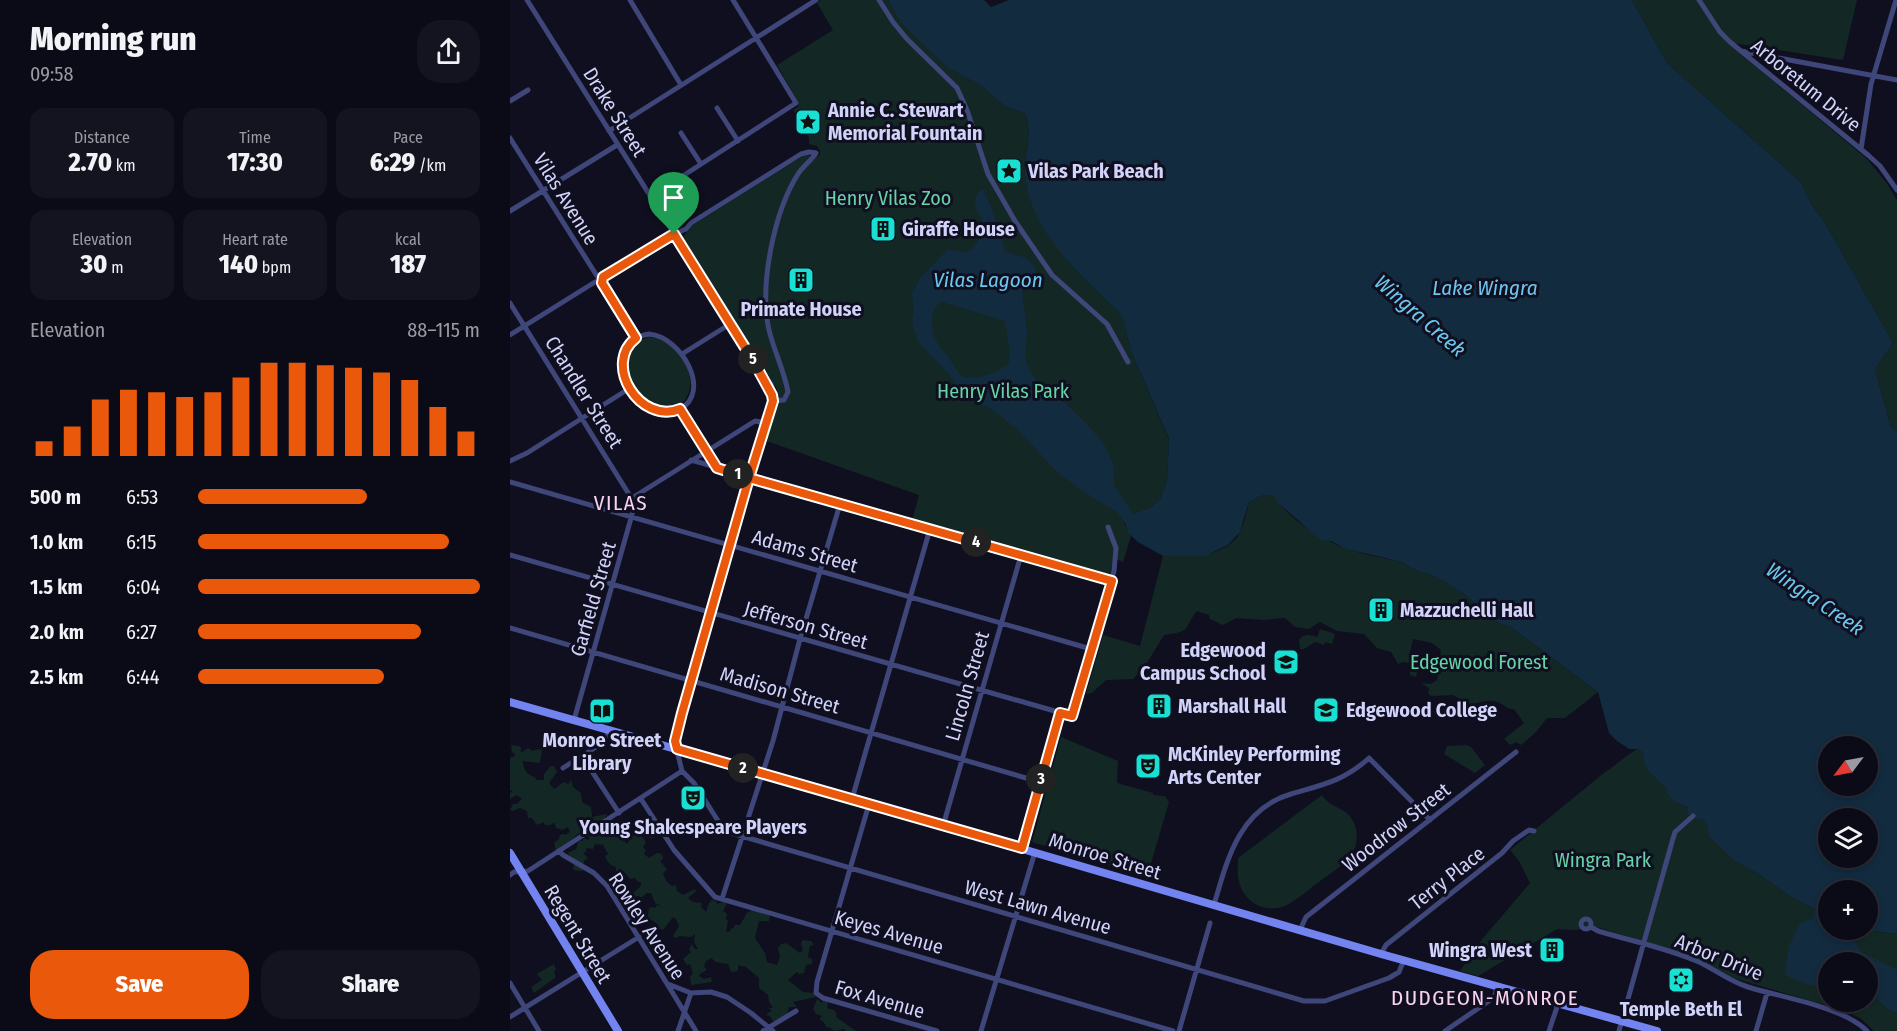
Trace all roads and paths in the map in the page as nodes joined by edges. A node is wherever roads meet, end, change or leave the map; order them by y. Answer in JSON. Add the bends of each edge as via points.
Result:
{"nodes":[{"id":1,"x":527,"y":0,"type":"edge"},
{"id":2,"x":630,"y":0,"type":"edge"},
{"id":3,"x":733,"y":0,"type":"edge"},
{"id":4,"x":816,"y":0,"type":"edge"},
{"id":5,"x":879,"y":0,"type":"edge"},
{"id":6,"x":1699,"y":0,"type":"edge"},
{"id":7,"x":1896,"y":0,"type":"edge"},
{"id":8,"x":756,"y":38,"type":"junction"},
{"id":9,"x":1740,"y":51,"type":"junction"},
{"id":10,"x":1873,"y":75,"type":"junction"},
{"id":11,"x":1897,"y":80,"type":"edge"},
{"id":12,"x":681,"y":84,"type":"junction"},
{"id":13,"x":528,"y":90,"type":"dead end"},
{"id":14,"x":510,"y":101,"type":"edge"},
{"id":15,"x":717,"y":108,"type":"dead end"},
{"id":16,"x":609,"y":131,"type":"junction"},
{"id":17,"x":681,"y":133,"type":"dead end"},
{"id":18,"x":510,"y":138,"type":"edge"},
{"id":19,"x":738,"y":141,"type":"junction"},
{"id":20,"x":617,"y":145,"type":"junction"},
{"id":21,"x":1861,"y":149,"type":"junction"},
{"id":22,"x":701,"y":164,"type":"junction"},
{"id":23,"x":543,"y":190,"type":"junction"},
{"id":24,"x":1897,"y":190,"type":"edge"},
{"id":25,"x":650,"y":197,"type":"junction"},
{"id":26,"x":510,"y":211,"type":"edge"},
{"id":27,"x":674,"y":234,"type":"junction"},
{"id":28,"x":599,"y":280,"type":"junction"},
{"id":29,"x":510,"y":303,"type":"edge"},
{"id":30,"x":730,"y":324,"type":"junction"},
{"id":31,"x":524,"y":326,"type":"junction"},
{"id":32,"x":510,"y":335,"type":"edge"},
{"id":33,"x":636,"y":338,"type":"junction"},
{"id":34,"x":682,"y":354,"type":"junction"},
{"id":35,"x":1128,"y":362,"type":"dead end"},
{"id":36,"x":630,"y":388,"type":"junction"},
{"id":37,"x":773,"y":401,"type":"junction"},
{"id":38,"x":680,"y":409,"type":"junction"},
{"id":39,"x":582,"y":417,"type":"junction"},
{"id":40,"x":766,"y":423,"type":"junction"},
{"id":41,"x":706,"y":451,"type":"junction"},
{"id":42,"x":691,"y":460,"type":"junction"},
{"id":43,"x":510,"y":461,"type":"edge"},
{"id":44,"x":717,"y":468,"type":"junction"},
{"id":45,"x":749,"y":478,"type":"junction"},
{"id":46,"x":510,"y":482,"type":"edge"},
{"id":47,"x":632,"y":498,"type":"junction"},
{"id":48,"x":840,"y":504,"type":"junction"},
{"id":49,"x":632,"y":517,"type":"junction"},
{"id":50,"x":1108,"y":526,"type":"dead end"},
{"id":51,"x":930,"y":530,"type":"junction"},
{"id":52,"x":730,"y":545,"type":"junction"},
{"id":53,"x":510,"y":555,"type":"edge"},
{"id":54,"x":1021,"y":555,"type":"junction"},
{"id":55,"x":821,"y":571,"type":"junction"},
{"id":56,"x":1112,"y":581,"type":"junction"},
{"id":57,"x":612,"y":584,"type":"junction"},
{"id":58,"x":911,"y":597,"type":"junction"},
{"id":59,"x":710,"y":614,"type":"junction"},
{"id":60,"x":1002,"y":622,"type":"junction"},
{"id":61,"x":510,"y":628,"type":"edge"},
{"id":62,"x":800,"y":639,"type":"junction"},
{"id":63,"x":1091,"y":649,"type":"junction"},
{"id":64,"x":593,"y":651,"type":"junction"},
{"id":65,"x":892,"y":665,"type":"junction"},
{"id":66,"x":691,"y":680,"type":"junction"},
{"id":67,"x":982,"y":691,"type":"junction"},
{"id":68,"x":510,"y":702,"type":"edge"},
{"id":69,"x":782,"y":706,"type":"junction"},
{"id":70,"x":1060,"y":713,"type":"junction"},
{"id":71,"x":574,"y":720,"type":"junction"},
{"id":72,"x":609,"y":730,"type":"junction"},
{"id":73,"x":872,"y":733,"type":"junction"},
{"id":74,"x":677,"y":749,"type":"junction"},
{"id":75,"x":1516,"y":752,"type":"dead end"},
{"id":76,"x":582,"y":756,"type":"junction"},
{"id":77,"x":962,"y":759,"type":"junction"},
{"id":78,"x":562,"y":768,"type":"dead end"},
{"id":79,"x":682,"y":771,"type":"junction"},
{"id":80,"x":762,"y":773,"type":"junction"},
{"id":81,"x":1040,"y":782,"type":"junction"},
{"id":82,"x":641,"y":799,"type":"junction"},
{"id":83,"x":852,"y":799,"type":"junction"},
{"id":84,"x":869,"y":804,"type":"junction"},
{"id":85,"x":619,"y":813,"type":"junction"},
{"id":86,"x":1693,"y":816,"type":"dead end"},
{"id":87,"x":1430,"y":820,"type":"junction"},
{"id":88,"x":943,"y":826,"type":"junction"},
{"id":89,"x":1534,"y":831,"type":"dead end"},
{"id":90,"x":742,"y":836,"type":"junction"},
{"id":91,"x":1022,"y":848,"type":"junction"},
{"id":92,"x":559,"y":851,"type":"junction"},
{"id":93,"x":1035,"y":852,"type":"junction"},
{"id":94,"x":510,"y":853,"type":"edge"},
{"id":95,"x":850,"y":868,"type":"junction"},
{"id":96,"x":521,"y":871,"type":"junction"},
{"id":97,"x":510,"y":875,"type":"edge"},
{"id":98,"x":722,"y":899,"type":"junction"},
{"id":99,"x":1214,"y":905,"type":"junction"},
{"id":100,"x":1015,"y":915,"type":"junction"},
{"id":101,"x":1210,"y":923,"type":"dead end"},
{"id":102,"x":1591,"y":927,"type":"dead end"},
{"id":103,"x":1300,"y":930,"type":"junction"},
{"id":104,"x":832,"y":931,"type":"junction"},
{"id":105,"x":639,"y":937,"type":"junction"},
{"id":106,"x":1643,"y":944,"type":"junction"},
{"id":107,"x":1381,"y":954,"type":"junction"},
{"id":108,"x":1404,"y":960,"type":"junction"},
{"id":109,"x":1196,"y":970,"type":"junction"},
{"id":110,"x":582,"y":971,"type":"junction"},
{"id":111,"x":997,"y":979,"type":"junction"},
{"id":112,"x":510,"y":983,"type":"edge"},
{"id":113,"x":667,"y":983,"type":"junction"},
{"id":114,"x":1497,"y":987,"type":"junction"},
{"id":115,"x":691,"y":993,"type":"junction"},
{"id":116,"x":1767,"y":993,"type":"junction"},
{"id":117,"x":1558,"y":1004,"type":"junction"},
{"id":118,"x":524,"y":1006,"type":"junction"},
{"id":119,"x":796,"y":1011,"type":"dead end"},
{"id":120,"x":684,"y":1013,"type":"junction"},
{"id":121,"x":510,"y":1017,"type":"edge"},
{"id":122,"x":1622,"y":1021,"type":"junction"},
{"id":123,"x":768,"y":1030,"type":"edge"},
{"id":124,"x":539,"y":1031,"type":"edge"},
{"id":125,"x":618,"y":1031,"type":"edge"},
{"id":126,"x":678,"y":1031,"type":"edge"},
{"id":127,"x":696,"y":1031,"type":"edge"},
{"id":128,"x":937,"y":1031,"type":"edge"},
{"id":129,"x":981,"y":1031,"type":"edge"},
{"id":130,"x":1173,"y":1031,"type":"edge"},
{"id":131,"x":1179,"y":1031,"type":"edge"},
{"id":132,"x":1445,"y":1031,"type":"edge"},
{"id":133,"x":1549,"y":1031,"type":"edge"},
{"id":134,"x":1619,"y":1031,"type":"edge"},
{"id":135,"x":1657,"y":1031,"type":"edge"},
{"id":136,"x":1756,"y":1031,"type":"edge"},
{"id":137,"x":1867,"y":1031,"type":"edge"}],
"edges":[{"from":1,"to":16,"type":"street","name":"Drake Street"},
{"from":2,"to":12,"type":"street"},
{"from":3,"to":8,"type":"street"},
{"from":4,"to":8,"type":"street"},
{"from":5,"to":35,"type":"street","via":[[907,39],[957,88],[988,174],[1017,225],[1052,275],[1107,324]]},
{"from":6,"to":9,"type":"street","name":"Arboretum Drive","via":[[1720,32]]},
{"from":7,"to":10,"type":"street"},
{"from":8,"to":12,"type":"street"},
{"from":8,"to":19,"type":"street","via":[[796,104]]},
{"from":9,"to":10,"type":"street"},
{"from":9,"to":21,"type":"street","name":"Arboretum Drive"},
{"from":10,"to":11,"type":"street"},
{"from":10,"to":21,"type":"street"},
{"from":12,"to":16,"type":"street"},
{"from":13,"to":14,"type":"street"},
{"from":15,"to":19,"type":"street"},
{"from":16,"to":20,"type":"street","name":"Drake Street"},
{"from":17,"to":22,"type":"street"},
{"from":18,"to":23,"type":"street","name":"Vilas Avenue"},
{"from":19,"to":22,"type":"street"},
{"from":20,"to":23,"type":"street"},
{"from":20,"to":25,"type":"street","name":"Drake Street"},
{"from":21,"to":24,"type":"street","name":"Arboretum Drive","via":[[1880,166]]},
{"from":22,"to":25,"type":"street"},
{"from":23,"to":26,"type":"street"},
{"from":23,"to":28,"type":"street","name":"Vilas Avenue"},
{"from":25,"to":27,"type":"street","name":"Drake Street"},
{"from":27,"to":28,"type":"street"},
{"from":27,"to":30,"type":"street","name":"Drake Street"},
{"from":27,"to":37,"type":"street","via":[[796,157],[816,153],[799,172],[787,195],[771,250],[768,328],[788,392],[784,400]]},
{"from":28,"to":31,"type":"street"},
{"from":28,"to":33,"type":"street","name":"Vilas Avenue"},
{"from":29,"to":31,"type":"street","name":"Chandler Street"},
{"from":30,"to":34,"type":"street"},
{"from":30,"to":37,"type":"street","name":"Drake Street"},
{"from":31,"to":32,"type":"street"},
{"from":31,"to":39,"type":"street","name":"Chandler Street"},
{"from":33,"to":34,"type":"street","via":[[649,334],[662,337]]},
{"from":33,"to":36,"type":"street","via":[[622,360]]},
{"from":34,"to":38,"type":"street","via":[[693,385],[690,398]]},
{"from":36,"to":38,"type":"street","via":[[652,410]]},
{"from":36,"to":39,"type":"street"},
{"from":37,"to":40,"type":"street"},
{"from":38,"to":41,"type":"street"},
{"from":39,"to":43,"type":"street"},
{"from":39,"to":47,"type":"street","name":"Chandler Street"},
{"from":40,"to":41,"type":"street","via":[[755,421]]},
{"from":40,"to":45,"type":"street"},
{"from":41,"to":42,"type":"street"},
{"from":41,"to":44,"type":"street"},
{"from":42,"to":44,"type":"street"},
{"from":42,"to":47,"type":"street"},
{"from":44,"to":45,"type":"street"},
{"from":45,"to":48,"type":"street"},
{"from":45,"to":52,"type":"street"},
{"from":46,"to":49,"type":"street","name":"Adams Street"},
{"from":47,"to":49,"type":"street","name":"Garfield Street"},
{"from":48,"to":51,"type":"street"},
{"from":48,"to":55,"type":"street"},
{"from":49,"to":52,"type":"street","name":"Adams Street"},
{"from":49,"to":57,"type":"street","name":"Garfield Street"},
{"from":50,"to":56,"type":"street","via":[[1116,553]]},
{"from":51,"to":54,"type":"street"},
{"from":51,"to":58,"type":"street"},
{"from":52,"to":55,"type":"street","name":"Adams Street"},
{"from":52,"to":59,"type":"street"},
{"from":53,"to":57,"type":"street","name":"Jefferson Street"},
{"from":54,"to":56,"type":"street"},
{"from":54,"to":60,"type":"street","name":"Lincoln Street"},
{"from":55,"to":58,"type":"street","name":"Adams Street"},
{"from":55,"to":62,"type":"street"},
{"from":56,"to":63,"type":"street"},
{"from":57,"to":59,"type":"street","name":"Jefferson Street"},
{"from":57,"to":64,"type":"street","name":"Garfield Street"},
{"from":58,"to":60,"type":"street","name":"Adams Street"},
{"from":58,"to":65,"type":"street"},
{"from":59,"to":62,"type":"street","name":"Jefferson Street"},
{"from":59,"to":66,"type":"street"},
{"from":60,"to":63,"type":"street","name":"Adams Street"},
{"from":60,"to":67,"type":"street","name":"Lincoln Street"},
{"from":61,"to":64,"type":"street","name":"Madison Street"},
{"from":62,"to":65,"type":"street","name":"Jefferson Street"},
{"from":62,"to":69,"type":"street"},
{"from":63,"to":70,"type":"street","via":[[1072,716]]},
{"from":64,"to":66,"type":"street","name":"Madison Street"},
{"from":64,"to":71,"type":"street","name":"Garfield Street"},
{"from":65,"to":67,"type":"street","name":"Jefferson Street"},
{"from":65,"to":73,"type":"street"},
{"from":66,"to":69,"type":"street","name":"Madison Street"},
{"from":66,"to":74,"type":"street","via":[[675,741]]},
{"from":67,"to":70,"type":"street","name":"Jefferson Street"},
{"from":67,"to":77,"type":"street","name":"Lincoln Street"},
{"from":68,"to":71,"type":"main road","name":"Monroe Street"},
{"from":69,"to":73,"type":"street","name":"Madison Street"},
{"from":69,"to":80,"type":"street"},
{"from":70,"to":81,"type":"street"},
{"from":71,"to":72,"type":"main road","name":"Monroe Street"},
{"from":72,"to":74,"type":"main road","name":"Monroe Street"},
{"from":72,"to":76,"type":"street","via":[[604,742]]},
{"from":73,"to":77,"type":"street","name":"Madison Street"},
{"from":73,"to":83,"type":"street"},
{"from":74,"to":79,"type":"street"},
{"from":74,"to":80,"type":"main road","name":"Monroe Street"},
{"from":75,"to":87,"type":"street","name":"Woodrow Street"},
{"from":76,"to":78,"type":"street"},
{"from":76,"to":85,"type":"street"},
{"from":77,"to":81,"type":"street","name":"Madison Street"},
{"from":77,"to":88,"type":"street","name":"Lincoln Street"},
{"from":79,"to":82,"type":"street"},
{"from":79,"to":90,"type":"street","name":"West Lawn Avenue","via":[[723,827]]},
{"from":80,"to":83,"type":"main road","name":"Monroe Street"},
{"from":80,"to":90,"type":"street"},
{"from":81,"to":91,"type":"street"},
{"from":82,"to":85,"type":"street"},
{"from":82,"to":98,"type":"street","name":"Keyes Avenue","via":[[684,862],[712,895]]},
{"from":83,"to":84,"type":"main road","name":"Monroe Street"},
{"from":84,"to":88,"type":"main road","name":"Monroe Street"},
{"from":84,"to":95,"type":"street"},
{"from":85,"to":92,"type":"street"},
{"from":86,"to":106,"type":"street","via":[[1675,832]]},
{"from":87,"to":99,"type":"street","via":[[1369,758],[1334,782],[1277,799],[1253,816],[1233,846]]},
{"from":87,"to":103,"type":"street","name":"Woodrow Street","via":[[1306,917]]},
{"from":88,"to":91,"type":"main road","name":"Monroe Street"},
{"from":89,"to":107,"type":"street","name":"Terry Place","via":[[1529,830],[1513,841],[1502,854],[1386,945]]},
{"from":90,"to":95,"type":"street","name":"West Lawn Avenue"},
{"from":90,"to":98,"type":"street"},
{"from":91,"to":93,"type":"main road","name":"Monroe Street"},
{"from":92,"to":96,"type":"street","via":[[528,871]]},
{"from":92,"to":105,"type":"street","name":"Rowley Avenue","via":[[601,879]]},
{"from":93,"to":99,"type":"main road","name":"Monroe Street"},
{"from":93,"to":100,"type":"street"},
{"from":94,"to":96,"type":"main road","name":"Regent Street"},
{"from":95,"to":100,"type":"street","name":"West Lawn Avenue"},
{"from":95,"to":104,"type":"street"},
{"from":96,"to":97,"type":"street"},
{"from":96,"to":110,"type":"main road","name":"Regent Street"},
{"from":98,"to":104,"type":"street","name":"Keyes Avenue"},
{"from":99,"to":103,"type":"main road","name":"Monroe Street"},
{"from":100,"to":109,"type":"street","name":"West Lawn Avenue"},
{"from":100,"to":111,"type":"street"},
{"from":101,"to":109,"type":"street"},
{"from":102,"to":106,"type":"street","name":"Arbor Drive"},
{"from":103,"to":107,"type":"main road","name":"Monroe Street"},
{"from":104,"to":111,"type":"street","name":"Keyes Avenue"},
{"from":104,"to":128,"type":"street","name":"Fox Avenue","via":[[816,993]]},
{"from":105,"to":110,"type":"street"},
{"from":105,"to":113,"type":"street","name":"Rowley Avenue"},
{"from":106,"to":116,"type":"street","name":"Arbor Drive","via":[[1690,959],[1732,982]]},
{"from":106,"to":122,"type":"street"},
{"from":107,"to":108,"type":"main road","name":"Monroe Street"},
{"from":108,"to":109,"type":"street","name":"West Lawn Avenue","via":[[1396,975],[1320,1002]]},
{"from":108,"to":114,"type":"main road","name":"Monroe Street"},
{"from":109,"to":131,"type":"street"},
{"from":110,"to":118,"type":"street"},
{"from":110,"to":125,"type":"main road","name":"Regent Street"},
{"from":111,"to":129,"type":"street"},
{"from":111,"to":130,"type":"street","name":"Keyes Avenue"},
{"from":112,"to":118,"type":"street"},
{"from":113,"to":115,"type":"street"},
{"from":113,"to":120,"type":"street","name":"Rowley Avenue"},
{"from":114,"to":117,"type":"main road","name":"Monroe Street"},
{"from":114,"to":132,"type":"street","via":[[1489,1001]]},
{"from":115,"to":120,"type":"street"},
{"from":115,"to":123,"type":"street","via":[[711,992],[727,997]]},
{"from":116,"to":136,"type":"street"},
{"from":116,"to":137,"type":"street","name":"Arbor Drive","via":[[1841,1015]]},
{"from":117,"to":122,"type":"main road","name":"Monroe Street"},
{"from":117,"to":133,"type":"street"},
{"from":118,"to":121,"type":"street"},
{"from":118,"to":124,"type":"street"},
{"from":119,"to":123,"type":"street"},
{"from":120,"to":126,"type":"street"},
{"from":120,"to":127,"type":"street","name":"Rowley Avenue"},
{"from":122,"to":134,"type":"street"},
{"from":122,"to":135,"type":"main road","name":"Monroe Street"}]}
